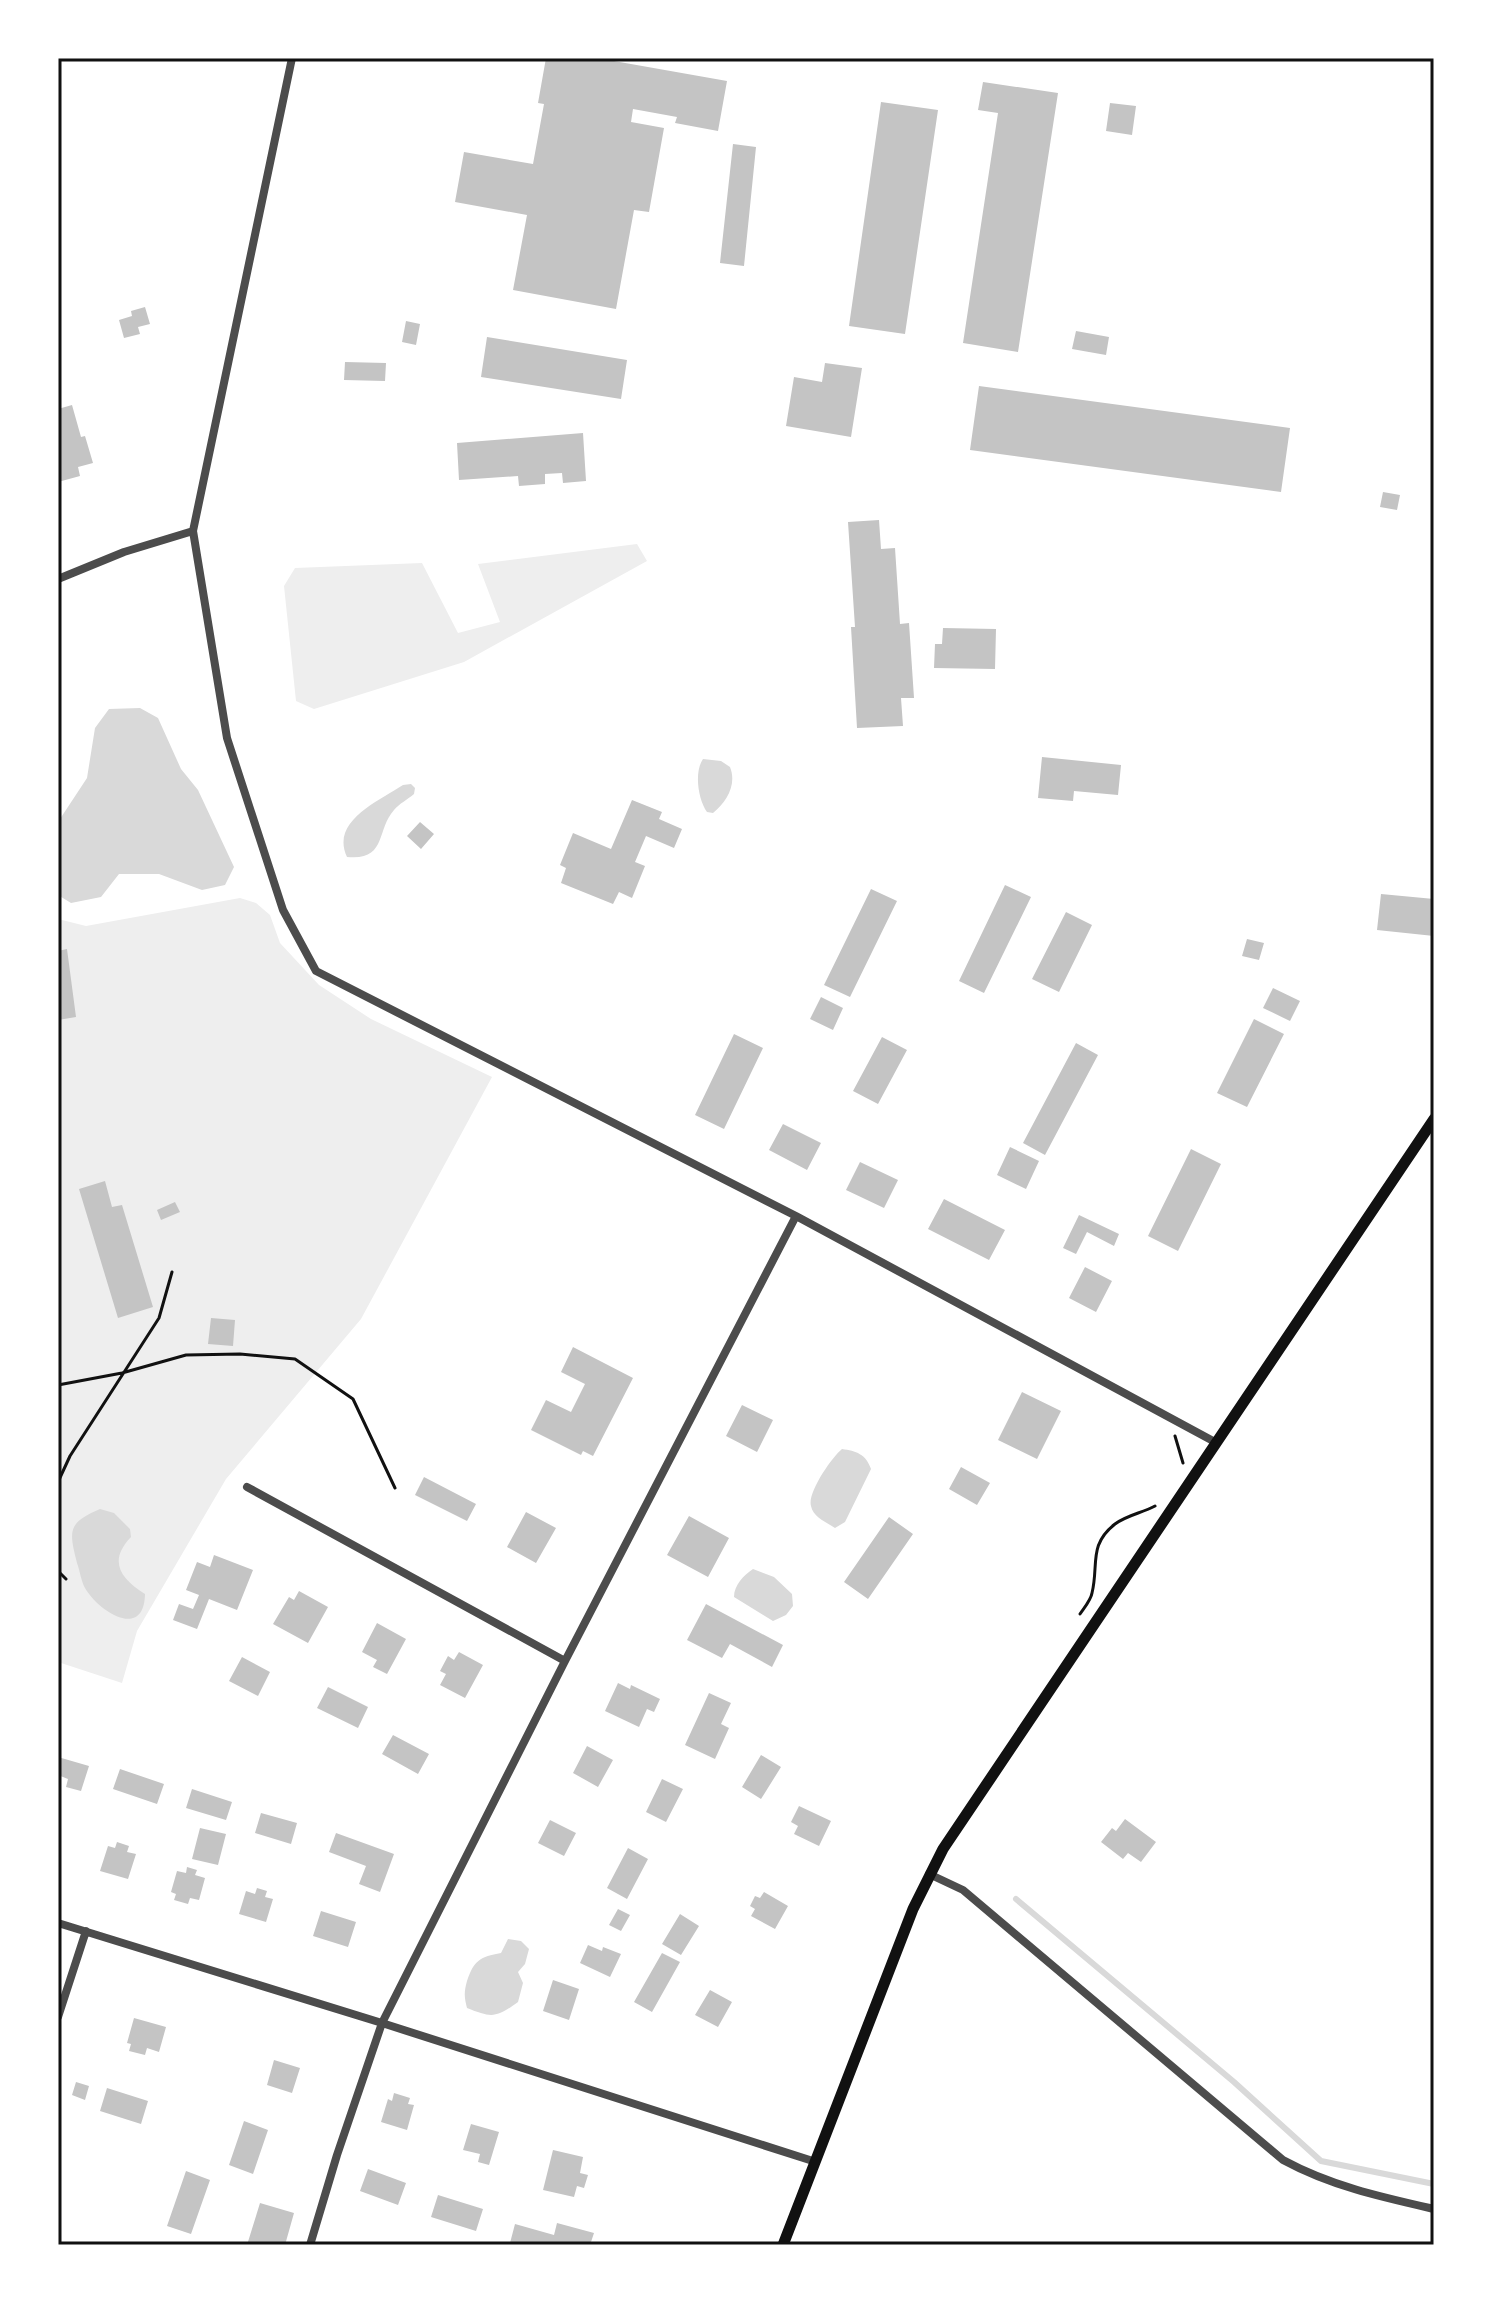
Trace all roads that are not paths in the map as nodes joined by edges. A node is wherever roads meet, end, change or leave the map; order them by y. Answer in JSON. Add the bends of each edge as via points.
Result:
{"nodes":[{"id":1,"x":292,"y":58,"type":"edge"},
{"id":2,"x":193,"y":531,"type":"junction"},
{"id":3,"x":58,"y":579,"type":"edge"},
{"id":4,"x":1434,"y":1119,"type":"edge"},
{"id":5,"x":796,"y":1216,"type":"junction"},
{"id":6,"x":1215,"y":1442,"type":"junction"},
{"id":7,"x":247,"y":1487,"type":"dead end"},
{"id":8,"x":565,"y":1661,"type":"junction"},
{"id":9,"x":929,"y":1874,"type":"junction"},
{"id":10,"x":58,"y":1923,"type":"edge"},
{"id":11,"x":86,"y":1931,"type":"junction"},
{"id":12,"x":58,"y":2017,"type":"edge"},
{"id":13,"x":382,"y":2023,"type":"junction"},
{"id":14,"x":816,"y":2162,"type":"junction"},
{"id":15,"x":1434,"y":2209,"type":"edge"},
{"id":16,"x":310,"y":2245,"type":"edge"},
{"id":17,"x":783,"y":2245,"type":"edge"}],
"edges":[{"from":1,"to":2,"type":"street"},
{"from":2,"to":3,"type":"street"},
{"from":2,"to":5,"type":"street","via":[[227,738],[283,910],[316,971]]},
{"from":4,"to":6,"type":"main road"},
{"from":5,"to":6,"type":"street"},
{"from":5,"to":8,"type":"street"},
{"from":6,"to":9,"type":"main road"},
{"from":7,"to":8,"type":"street"},
{"from":8,"to":13,"type":"street"},
{"from":9,"to":14,"type":"main road"},
{"from":9,"to":15,"type":"street","via":[[963,1890],[1283,2160],[1357,2192]]},
{"from":10,"to":11,"type":"street"},
{"from":11,"to":12,"type":"street"},
{"from":11,"to":13,"type":"street"},
{"from":13,"to":14,"type":"street"},
{"from":13,"to":16,"type":"street"},
{"from":14,"to":17,"type":"main road"}]}
